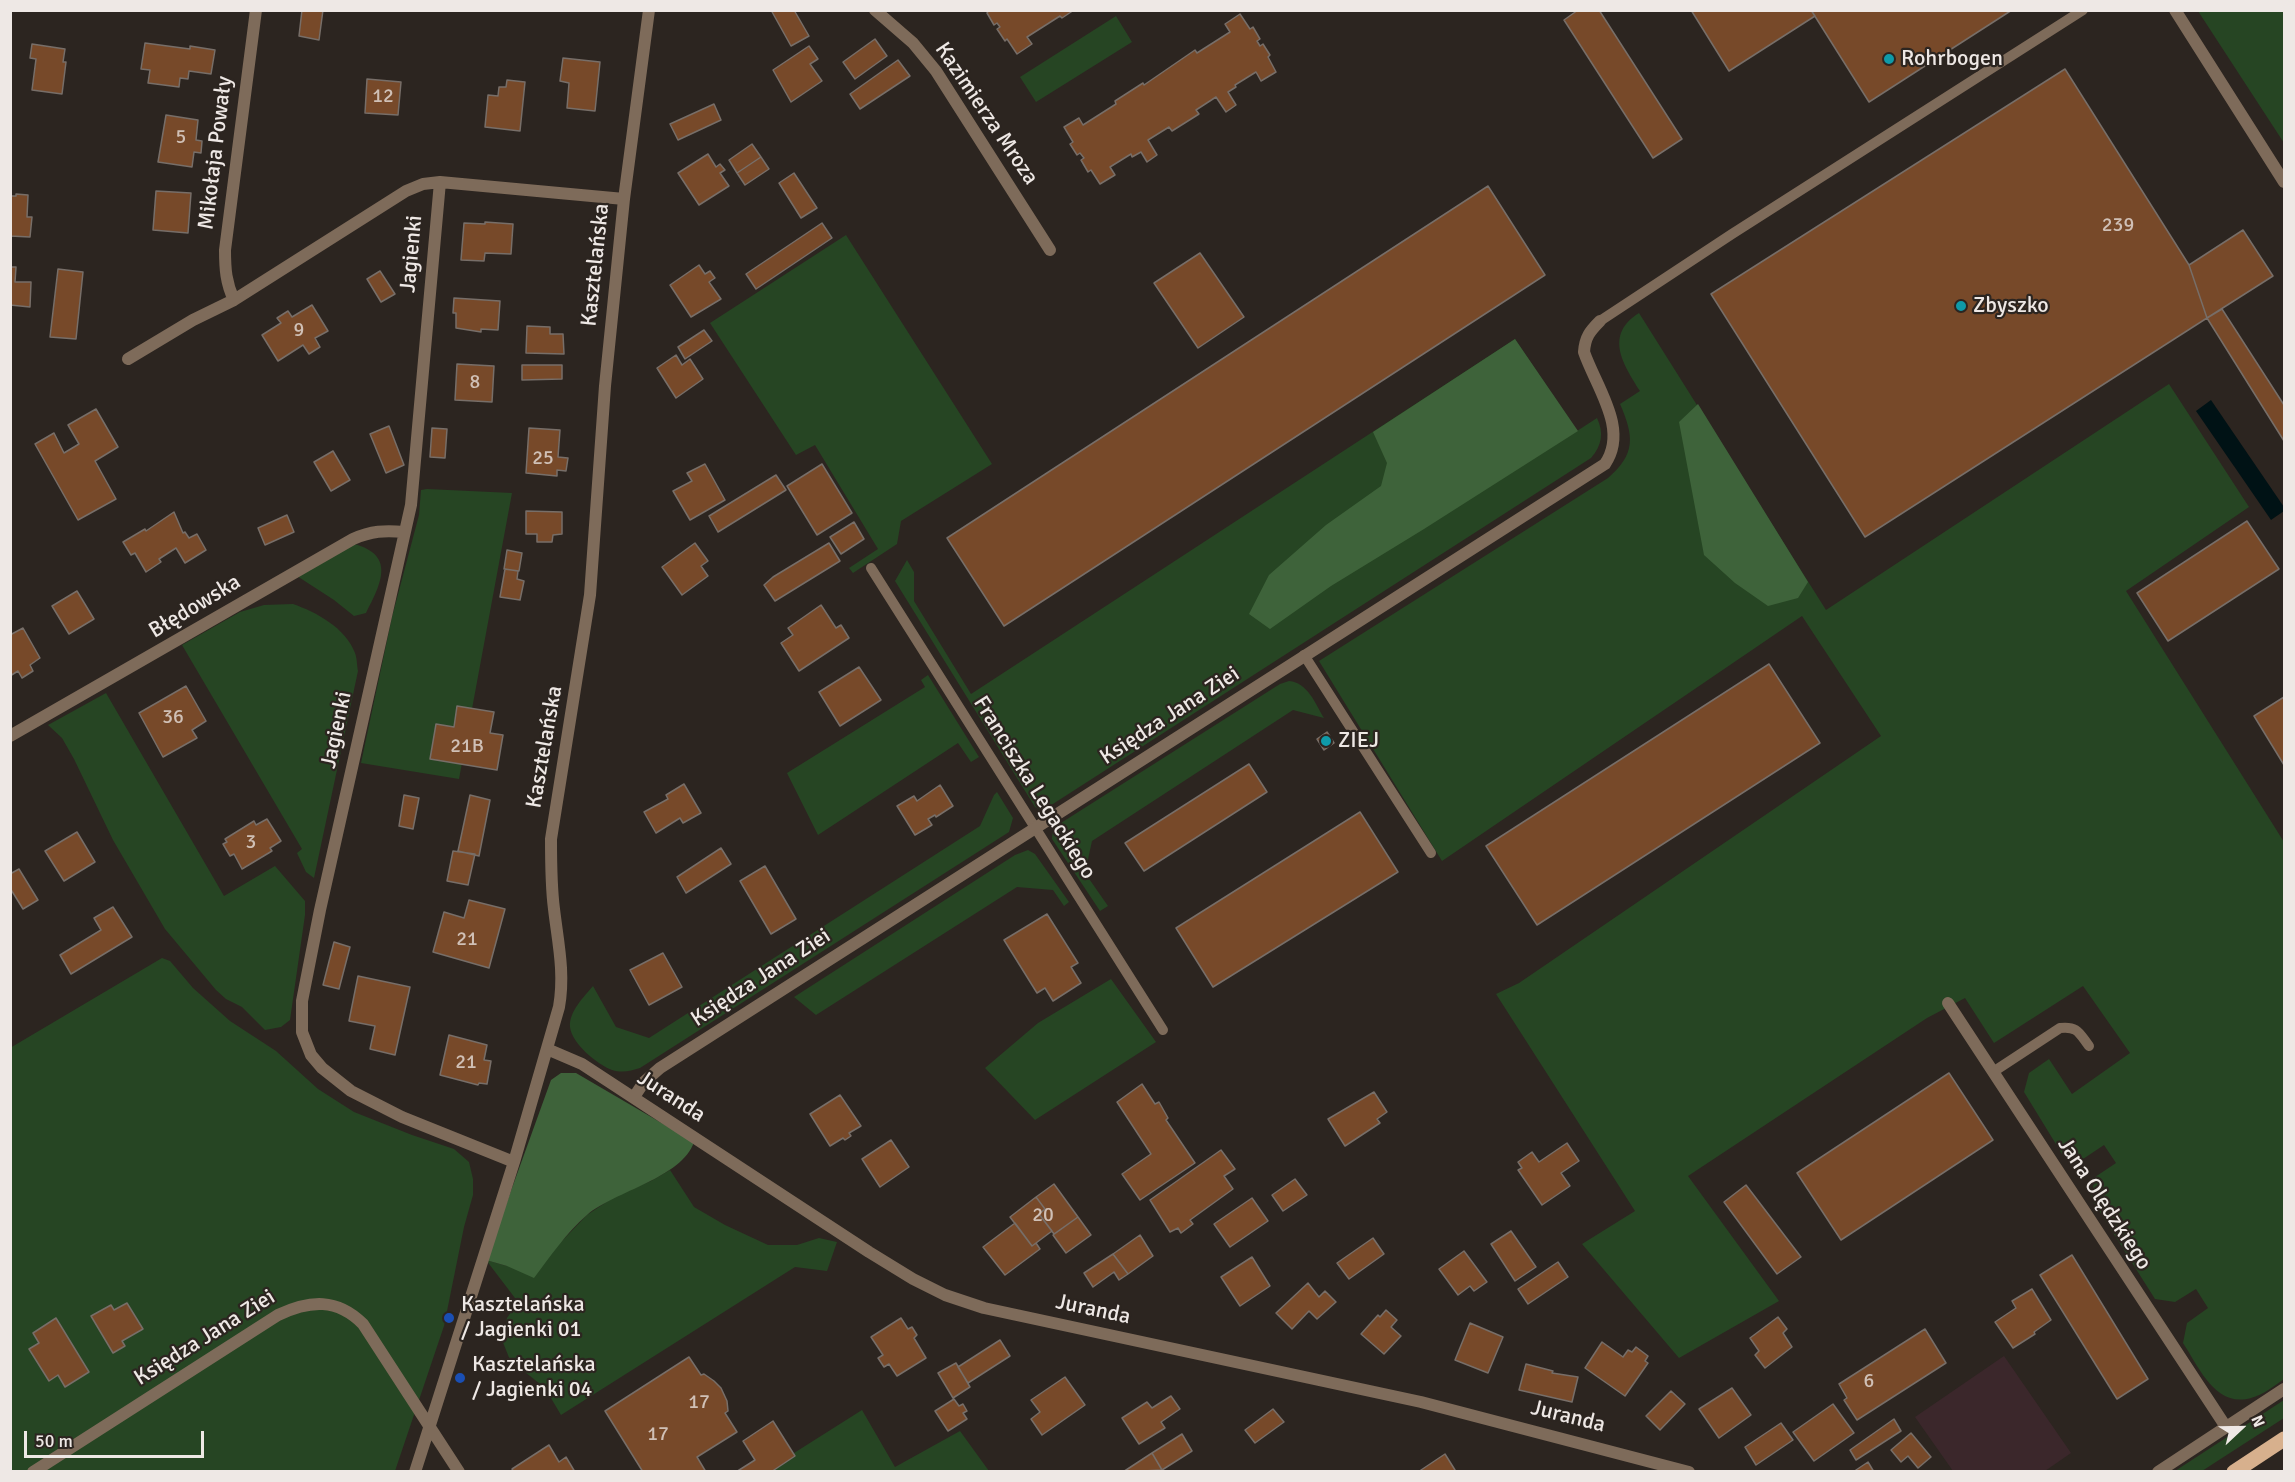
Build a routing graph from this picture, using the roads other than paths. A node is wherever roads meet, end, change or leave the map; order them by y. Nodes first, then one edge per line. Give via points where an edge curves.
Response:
1 (256, 10) edge
2 (649, 10) edge
3 (875, 10) edge
4 (2083, 10) edge
5 (2175, 10) edge
6 (440, 182) junction
7 (2284, 182) edge
8 (624, 199) junction
9 (1050, 250) dead end
10 (234, 300) junction
11 (1600, 321) joint
12 (128, 359) dead end
13 (404, 532) junction
14 (871, 568) dead end
15 (1304, 655) junction
16 (10, 736) edge
17 (1035, 827) junction
18 (1431, 853) dead end
19 (1948, 1003) dead end
20 (1163, 1030) dead end
21 (2089, 1046) dead end
22 (547, 1049) junction
23 (1993, 1071) junction
24 (634, 1097) junction
25 (514, 1162) junction
26 (2284, 1389) edge
27 (429, 1425) junction
28 (2226, 1427) junction
29 (2284, 1439) edge
30 (1666, 1468) edge
31 (33, 1472) edge
32 (415, 1472) edge
33 (459, 1472) edge
34 (1689, 1472) edge
35 (2158, 1472) edge
36 (2234, 1472) edge

1 - 10 street, Mikołaja Powały via 225,250 225,272
2 - 8 street, Kasztelańska
3 - 9 street, Kazimierza Mroza via 913,42 936,71
4 - 11 lane
5 - 7 street
6 - 8 street
6 - 10 street via 423,184 398,196
6 - 13 street, Jagienki via 415,479
8 - 22 street, Kasztelańska via 590,595 551,839 562,976 559,1007
10 - 12 street
11 - 15 street, Księdza Jana Ziei via 1584,341 1584,352 1613,426 1615,441 1605,464
13 - 16 street, Błędowska via 370,531 353,539
13 - 25 street, Jagienki via 320,910 302,1001 302,1032 311,1055 351,1091 384,1109
14 - 17 lane, Franciszka Legackiego
15 - 17 street, Księdza Jana Ziei
15 - 18 lane
17 - 20 lane, Franciszka Legackiego
17 - 24 street, Księdza Jana Ziei via 660,1068
19 - 23 street, Jana Olędzkiego
21 - 23 lane via 2077,1030 2060,1029
22 - 24 street, Juranda via 582,1064
22 - 25 street, Kasztelańska
23 - 28 street, Jana Olędzkiego
24 - 30 street, Juranda via 869,1252 945,1295 984,1308 1421,1402
25 - 27 street, Kasztelańska
26 - 28 street
27 - 31 street, Księdza Jana Ziei via 363,1324 343,1309 313,1303 278,1315
27 - 32 street, Kasztelańska
27 - 33 street, Księdza Jana Ziei
28 - 35 street
29 - 36 main road
30 - 34 street, Juranda

